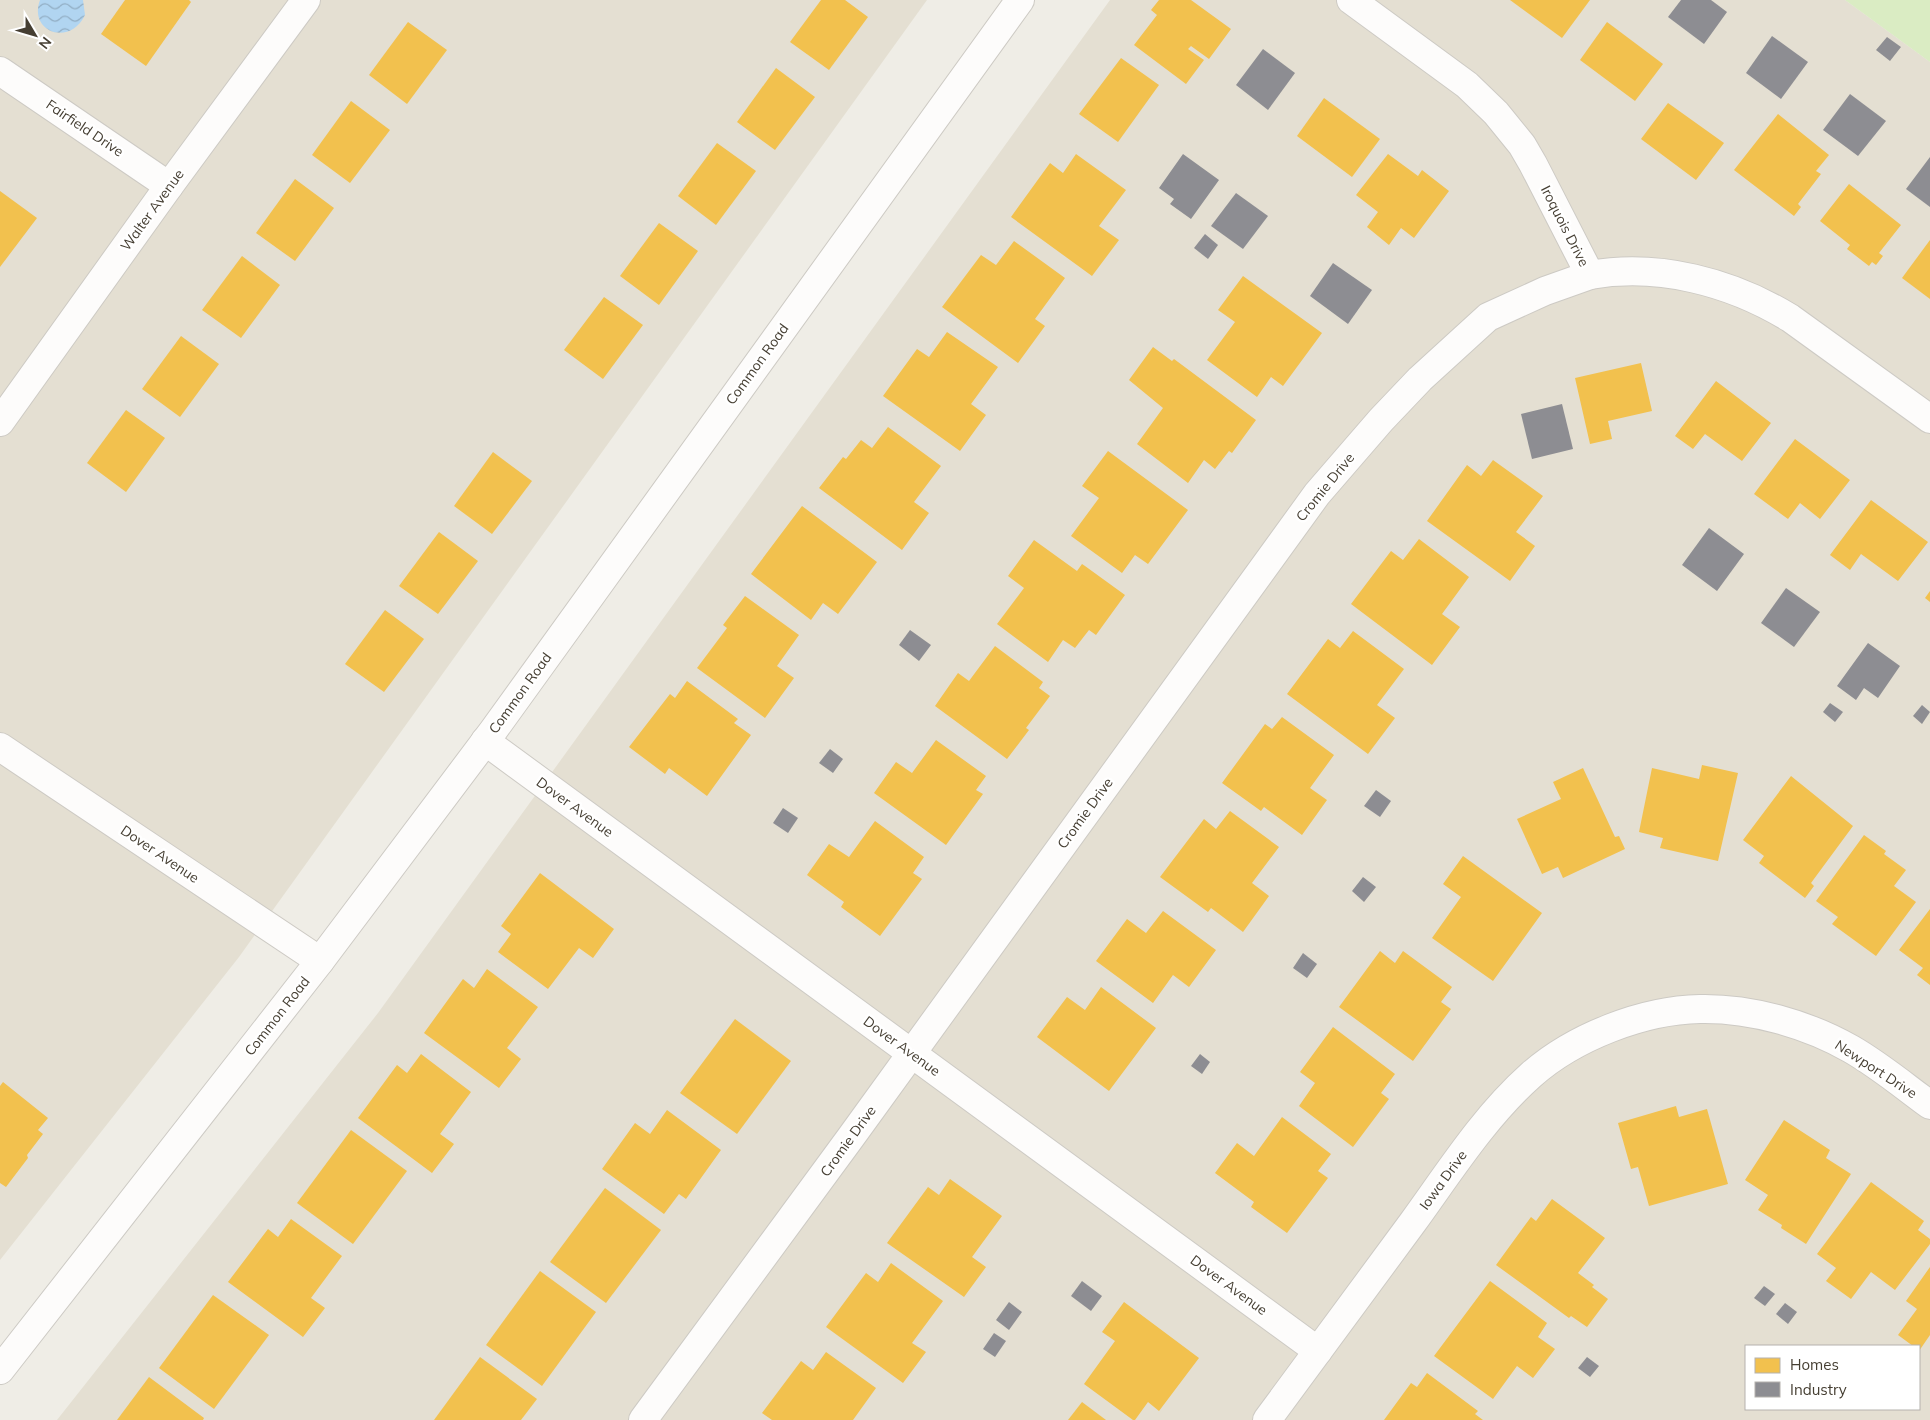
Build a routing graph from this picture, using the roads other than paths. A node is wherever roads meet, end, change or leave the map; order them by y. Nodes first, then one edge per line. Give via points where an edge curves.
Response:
1 (306, 0) edge
2 (1020, 0) edge
3 (1351, 0) edge
4 (0, 71) edge
5 (170, 186) junction
6 (1590, 275) junction
7 (1930, 419) edge
8 (0, 422) edge
9 (485, 741) junction
10 (0, 747) edge
11 (320, 961) junction
12 (1674, 1011) joint
13 (911, 1053) junction
14 (1930, 1105) edge
15 (1318, 1351) junction
16 (0, 1370) edge
17 (643, 1420) edge
18 (1268, 1420) edge

1 - 5 street, Walter Avenue
2 - 9 street, Common Road
3 - 6 street, Iroquois Drive via 1467,85 1496,113 1522,145
4 - 5 street, Fairfield Drive
5 - 8 street, Walter Avenue
6 - 7 street, Iroquois Drive via 1640,270 1680,276 1732,290 1790,318
6 - 13 street, Cromie Drive via 1488,316 1420,379 1368,435 1311,501
9 - 11 street, Common Road
9 - 13 street, Dover Avenue
10 - 11 street, Dover Avenue
11 - 16 street, Common Road
12 - 14 street, Newport Drive via 1701,1009 1784,1020 1851,1049
12 - 15 street, Iowa Drive via 1593,1036 1558,1054 1531,1075 1480,1130
13 - 15 street, Dover Avenue
13 - 17 street, Cromie Drive
15 - 18 street, Iowa Drive

